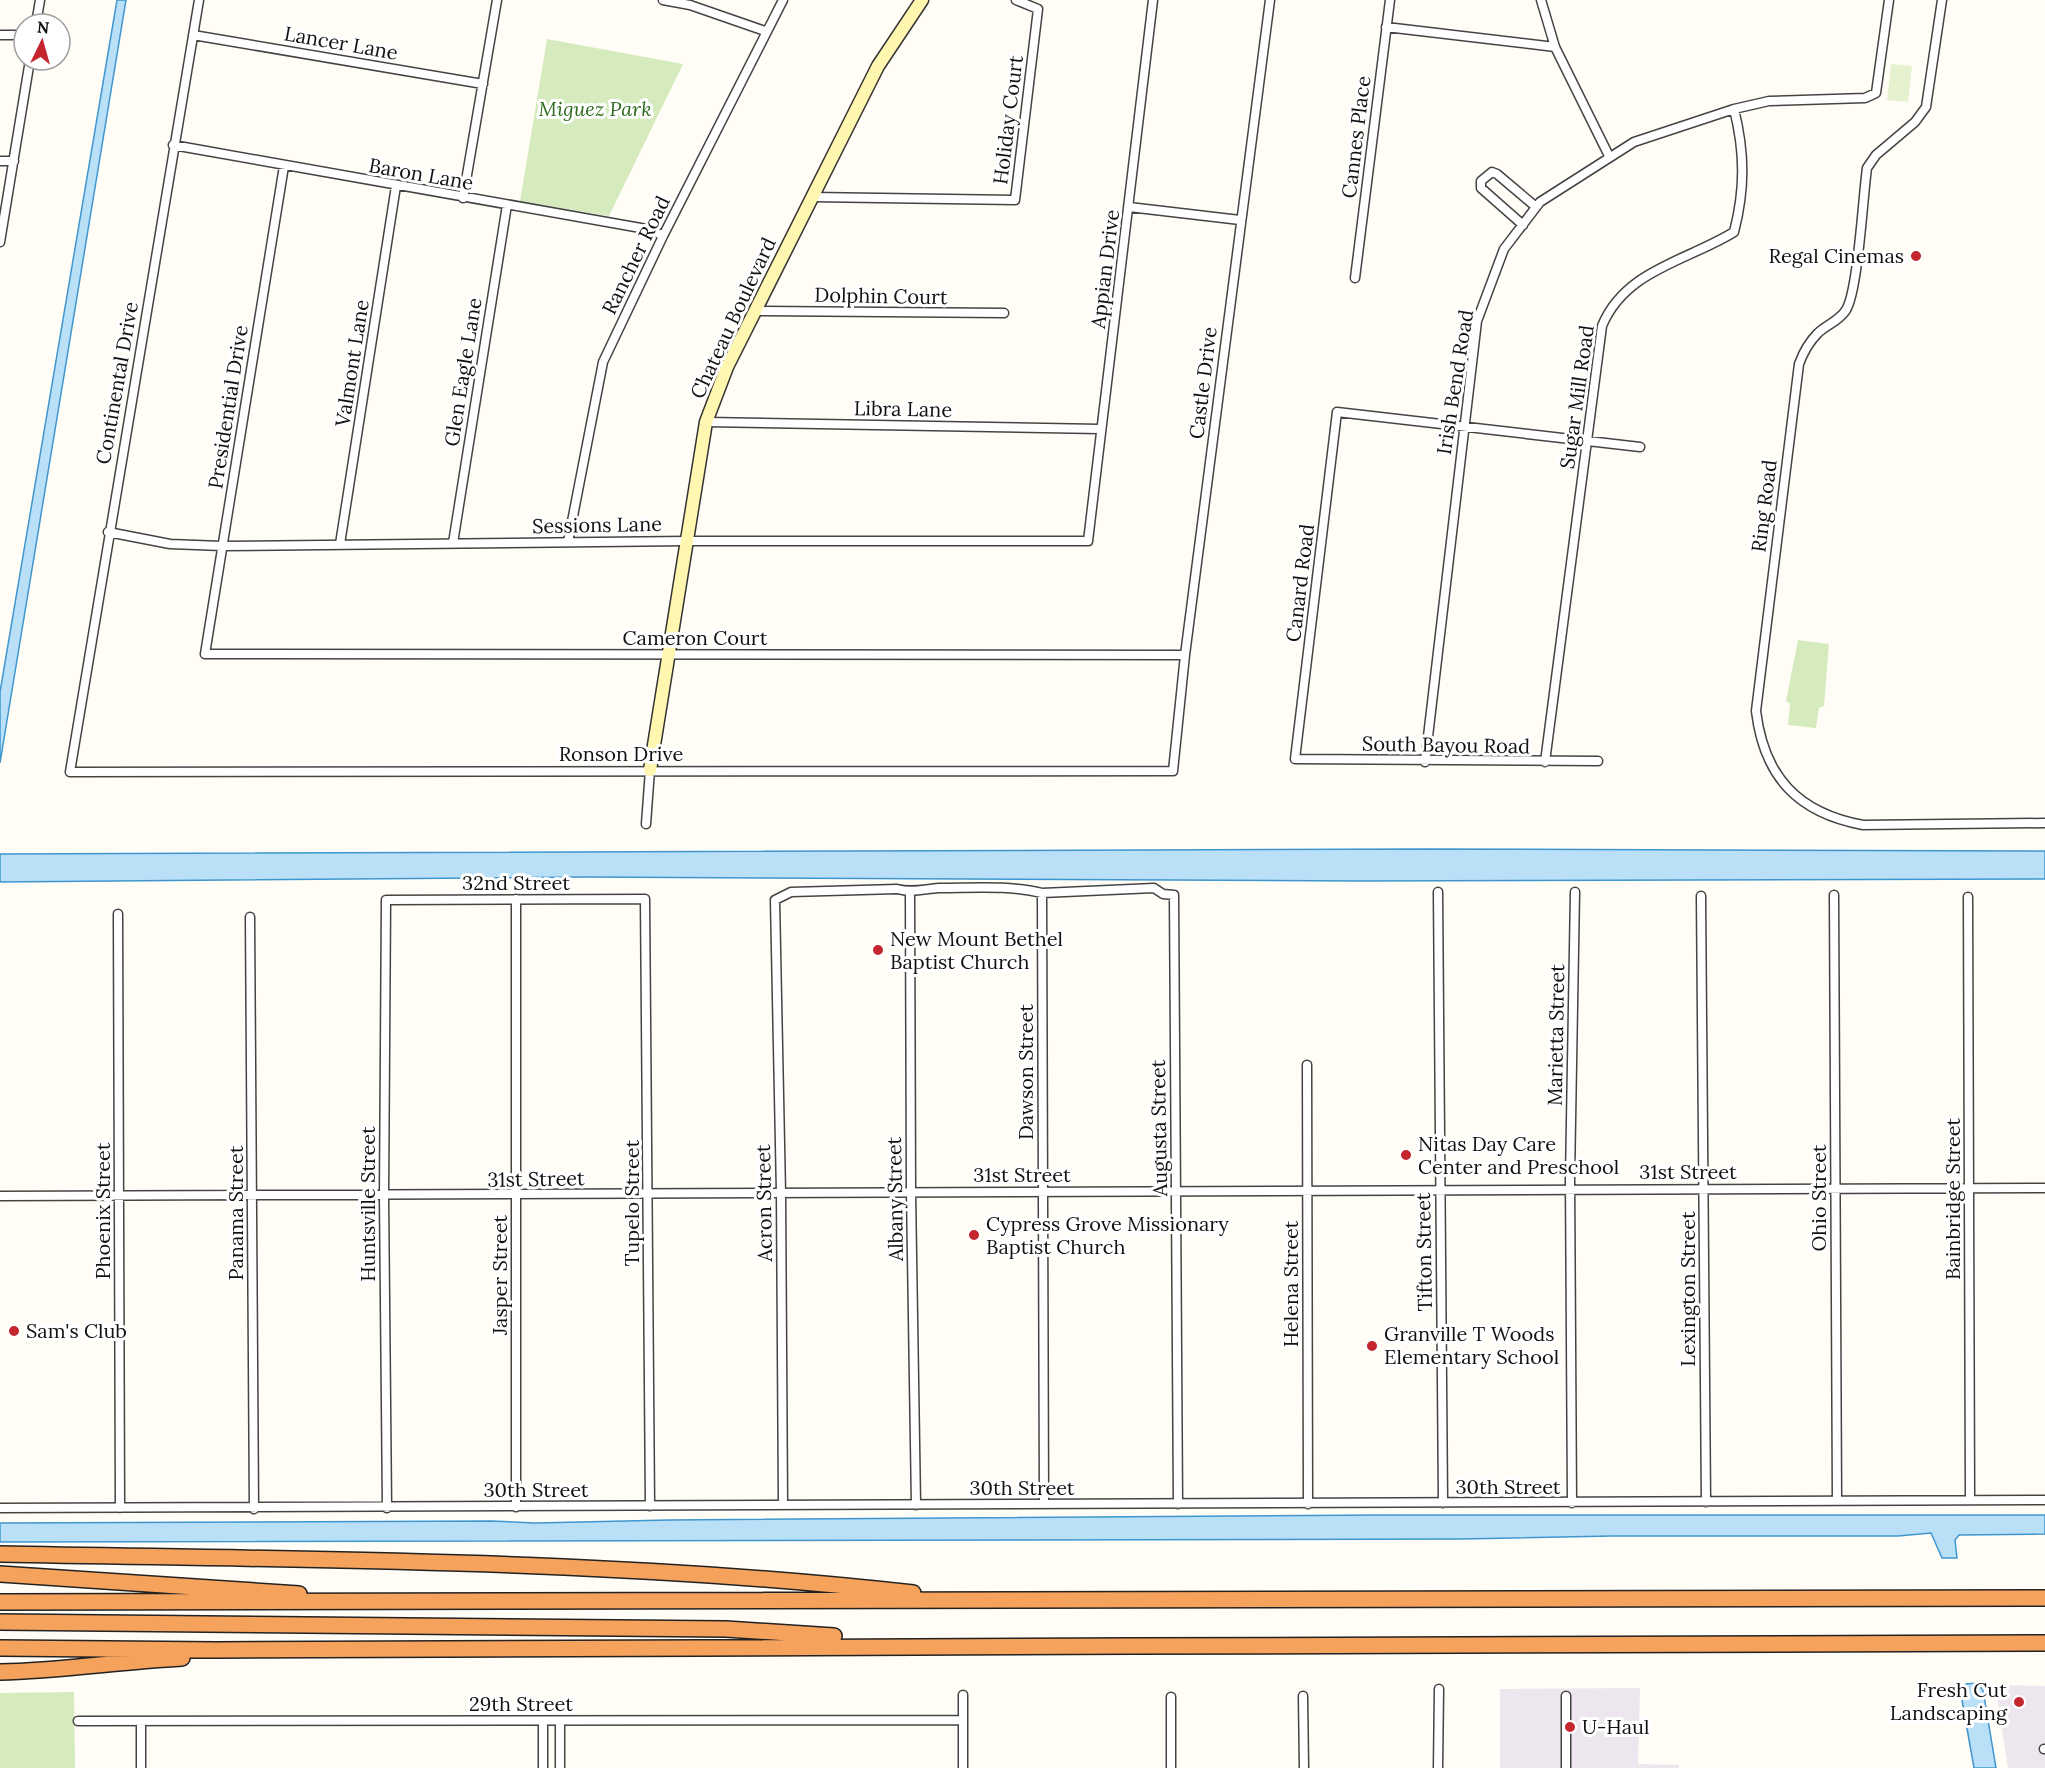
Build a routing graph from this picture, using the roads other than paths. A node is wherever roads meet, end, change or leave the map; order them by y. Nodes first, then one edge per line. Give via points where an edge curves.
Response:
1 (199, 0) edge
2 (497, 0) edge
3 (663, 0) edge
4 (783, 0) edge
5 (922, 0) edge
6 (1016, 0) edge
7 (1153, 0) edge
8 (1270, 0) edge
9 (1390, 0) edge
10 (1541, 0) edge
11 (1889, 0) edge
12 (1942, 0) edge
13 (1386, 27) junction
14 (765, 31) junction
15 (193, 35) junction
16 (1555, 47) junction
17 (28, 72) edge
18 (483, 84) junction
19 (1734, 109) junction
20 (173, 145) junction
21 (1609, 156) junction
22 (0, 161) edge
23 (14, 161) junction
24 (284, 165) junction
25 (396, 186) junction
26 (812, 197) junction
27 (463, 198) junction
28 (507, 205) junction
29 (1129, 207) junction
30 (1536, 207) junction
31 (1240, 220) junction
32 (1523, 225) junction
33 (663, 236) junction
34 (0, 242) edge
35 (1354, 278) dead end
36 (758, 311) junction
37 (1004, 314) dead end
38 (706, 422) junction
39 (1463, 426) junction
40 (1100, 429) junction
41 (1587, 440) junction
42 (1640, 447) dead end
43 (108, 532) junction
44 (687, 541) junction
45 (1088, 541) joint
46 (568, 542) junction
47 (453, 543) junction
48 (340, 544) junction
49 (222, 546) junction
50 (205, 654) joint
51 (668, 654) junction
52 (1185, 655) junction
53 (1295, 759) joint
54 (1425, 762) junction
55 (1545, 762) junction
56 (1598, 762) dead end
57 (650, 770) junction
58 (1173, 771) joint
59 (70, 772) joint
60 (2045, 823) edge
61 (646, 824) dead end
62 (910, 892) junction
63 (1438, 892) dead end
64 (1575, 892) dead end
65 (1042, 893) junction
66 (1834, 895) dead end
67 (1701, 896) dead end
68 (1968, 897) dead end
69 (516, 899) junction
70 (645, 899) joint
71 (386, 900) joint
72 (118, 914) dead end
73 (250, 916) dead end
74 (1307, 1065) dead end
75 (1703, 1188) junction
76 (1836, 1188) junction
77 (1969, 1188) junction
78 (2045, 1188) edge
79 (1439, 1189) junction
80 (1570, 1189) junction
81 (1308, 1190) junction
82 (1176, 1191) junction
83 (911, 1192) junction
84 (1043, 1192) junction
85 (781, 1193) junction
86 (649, 1194) junction
87 (0, 1196) edge
88 (253, 1196) junction
89 (384, 1196) junction
90 (516, 1196) junction
91 (120, 1197) junction
92 (1970, 1500) junction
93 (2045, 1500) edge
94 (1837, 1501) junction
95 (1706, 1502) junction
96 (1443, 1503) junction
97 (1572, 1503) junction
98 (1044, 1504) junction
99 (1178, 1504) junction
100 (1308, 1504) junction
101 (783, 1505) junction
102 (916, 1505) junction
103 (650, 1506) junction
104 (516, 1507) junction
105 (0, 1508) edge
106 (120, 1508) junction
107 (387, 1508) junction
108 (254, 1509) junction
109 (0, 1554) edge
110 (0, 1574) edge
111 (2045, 1598) edge
112 (349, 1601) junction
113 (0, 1602) edge
114 (988, 1602) junction
115 (0, 1622) edge
116 (2045, 1643) edge
117 (962, 1645) junction
118 (0, 1648) edge
119 (210, 1650) junction
120 (0, 1672) edge
121 (1439, 1689) dead end
122 (963, 1695) dead end
123 (1303, 1696) dead end
124 (1566, 1696) dead end
125 (1171, 1697) dead end
126 (963, 1720) junction
127 (78, 1721) dead end
128 (141, 1721) junction
129 (543, 1721) junction
130 (560, 1721) junction
131 (141, 1768) edge
132 (543, 1768) edge
133 (560, 1768) edge
134 (963, 1768) edge
135 (1172, 1768) edge
136 (1304, 1768) edge
137 (1438, 1768) edge
138 (1566, 1768) edge

1 - 15 street, Continental Drive
2 - 18 street
3 - 14 street via 690,4
4 - 14 street, Rancher Road
5 - 26 street, Chateau Boulevard via 878,66
6 - 26 street, Holiday Court via 1038,9 1015,200
7 - 29 street, Appian Drive
8 - 31 street, Castle Drive
9 - 13 street, Cannes Place
10 - 16 street
11 - 19 street, Irish Bend Road via 1876,93 1865,98 1769,101
12 - 60 street, Ring Road via 1926,107 1915,122 1876,155 1868,168 1847,309 1836,322 1819,332 1799,364 1757,719 1761,742 1781,781 1793,795 1841,820 1863,825
13 - 16 street
13 - 35 street, Cannes Place
14 - 33 street, Rancher Road
15 - 18 street, Lancer Lane
15 - 20 street, Continental Drive
16 - 21 street
17 - 23 street
18 - 27 street
19 - 21 street, Irish Bend Road via 1634,142
19 - 41 street, Sugar Mill Road via 1742,140 1744,180 1734,232 1652,271 1609,309 1602,326
20 - 24 street, Baron Lane
20 - 43 street, Continental Drive
21 - 30 street, Irish Bend Road
22 - 23 street
23 - 34 street
24 - 25 street, Baron Lane
24 - 49 street, Presidential Drive
25 - 27 street, Baron Lane
25 - 48 street, Valmont Lane
26 - 36 street, Chateau Boulevard
27 - 28 street, Baron Lane
28 - 33 street, Baron Lane
28 - 47 street, Glen Eagle Lane
29 - 31 street
29 - 40 street, Appian Drive
30 - 32 street, Irish Bend Road
30 - 32 street via 1497,174 1492,172 1481,180 1481,188
31 - 52 street, Castle Drive
32 - 39 street, Irish Bend Road via 1504,249 1477,321
33 - 46 street, Rancher Road via 603,362
36 - 37 street, Dolphin Court
36 - 38 street, Chateau Boulevard via 727,367
38 - 40 street, Libra Lane
38 - 44 street, Chateau Boulevard
39 - 41 street
39 - 53 street, Canard Road via 1337,412
39 - 54 street, Irish Bend Road
40 - 45 street, Appian Drive
41 - 42 street
41 - 55 street, Sugar Mill Road
43 - 49 street, Sessions Lane via 170,544
43 - 59 street, Continental Drive
44 - 45 street, Sessions Lane
44 - 46 street, Sessions Lane
44 - 51 street, Chateau Boulevard
46 - 47 street, Sessions Lane
47 - 48 street, Sessions Lane
48 - 49 street, Sessions Lane
49 - 50 street, Presidential Drive
50 - 51 street, Cameron Court
51 - 52 street, Cameron Court
51 - 57 street, Chateau Boulevard
52 - 58 street, Castle Drive
53 - 54 street, South Bayou Road
54 - 55 street, South Bayou Road
55 - 56 street, South Bayou Road
57 - 58 street, Ronson Drive
57 - 59 street, Ronson Drive
57 - 61 street, Chateau Boulevard
62 - 65 street via 936,888 1027,889
62 - 83 street, Albany Street
62 - 85 street, Acron Street via 791,892 775,900
63 - 79 street, Tifton Street
64 - 80 street, Marietta Street
65 - 82 street, Augusta Street via 1154,888 1174,895
65 - 84 street, Dawson Street
66 - 76 street, Ohio Street
67 - 75 street, Lexington Street
68 - 77 street, Bainbridge Street
69 - 70 street, 32nd Street
69 - 71 street, 32nd Street
69 - 90 street, Jasper Street
70 - 86 street, Tupelo Street
71 - 89 street, Huntsville Street
72 - 91 street, Phoenix Street
73 - 88 street, Panama Street
74 - 81 street, Helena Street
75 - 76 street, 31st Street
75 - 80 street, 31st Street
75 - 95 street, Lexington Street
76 - 77 street, 31st Street
76 - 94 street, Ohio Street
77 - 78 street, 31st Street
77 - 92 street, Bainbridge Street
79 - 80 street, 31st Street
79 - 81 street, 31st Street
79 - 96 street, Tifton Street
80 - 97 street, Marietta Street
81 - 82 street, 31st Street
81 - 100 street, Helena Street
82 - 84 street, 31st Street
82 - 99 street, Augusta Street
83 - 84 street, 31st Street
83 - 85 street, 31st Street
83 - 102 street, Albany Street
84 - 98 street, Dawson Street
85 - 86 street, 31st Street
85 - 101 street, Acron Street
86 - 90 street, 31st Street
86 - 103 street, Tupelo Street
87 - 91 street, 31st Street
88 - 89 street, 31st Street
88 - 91 street, 31st Street
88 - 108 street, Panama Street
89 - 90 street, 31st Street
89 - 107 street, Huntsville Street
90 - 104 street, Jasper Street
91 - 106 street, Phoenix Street
92 - 93 street, 30th Street
92 - 94 street, 30th Street
94 - 95 street, 30th Street
95 - 97 street, 30th Street
96 - 97 street, 30th Street
96 - 100 street, 30th Street
98 - 99 street, 30th Street
98 - 102 street, 30th Street
99 - 100 street, 30th Street
101 - 102 street, 30th Street
101 - 103 street, 30th Street
103 - 104 street, 30th Street
104 - 107 street, 30th Street
105 - 106 street, 30th Street
106 - 108 street, 30th Street
107 - 108 street, 30th Street
109 - 114 highway via 328,1561 754,1577
110 - 112 highway via 270,1590
111 - 114 highway
112 - 113 highway
112 - 114 highway
115 - 117 highway via 726,1629
116 - 117 highway
117 - 119 highway
118 - 119 highway
119 - 120 highway via 191,1658 58,1671
121 - 137 street
122 - 126 street
123 - 136 street
124 - 138 street
125 - 135 street
126 - 130 street, 29th Street
126 - 134 street
127 - 128 street, 29th Street
128 - 129 street, 29th Street
128 - 131 street
129 - 130 street, 29th Street
129 - 132 street
130 - 133 street

